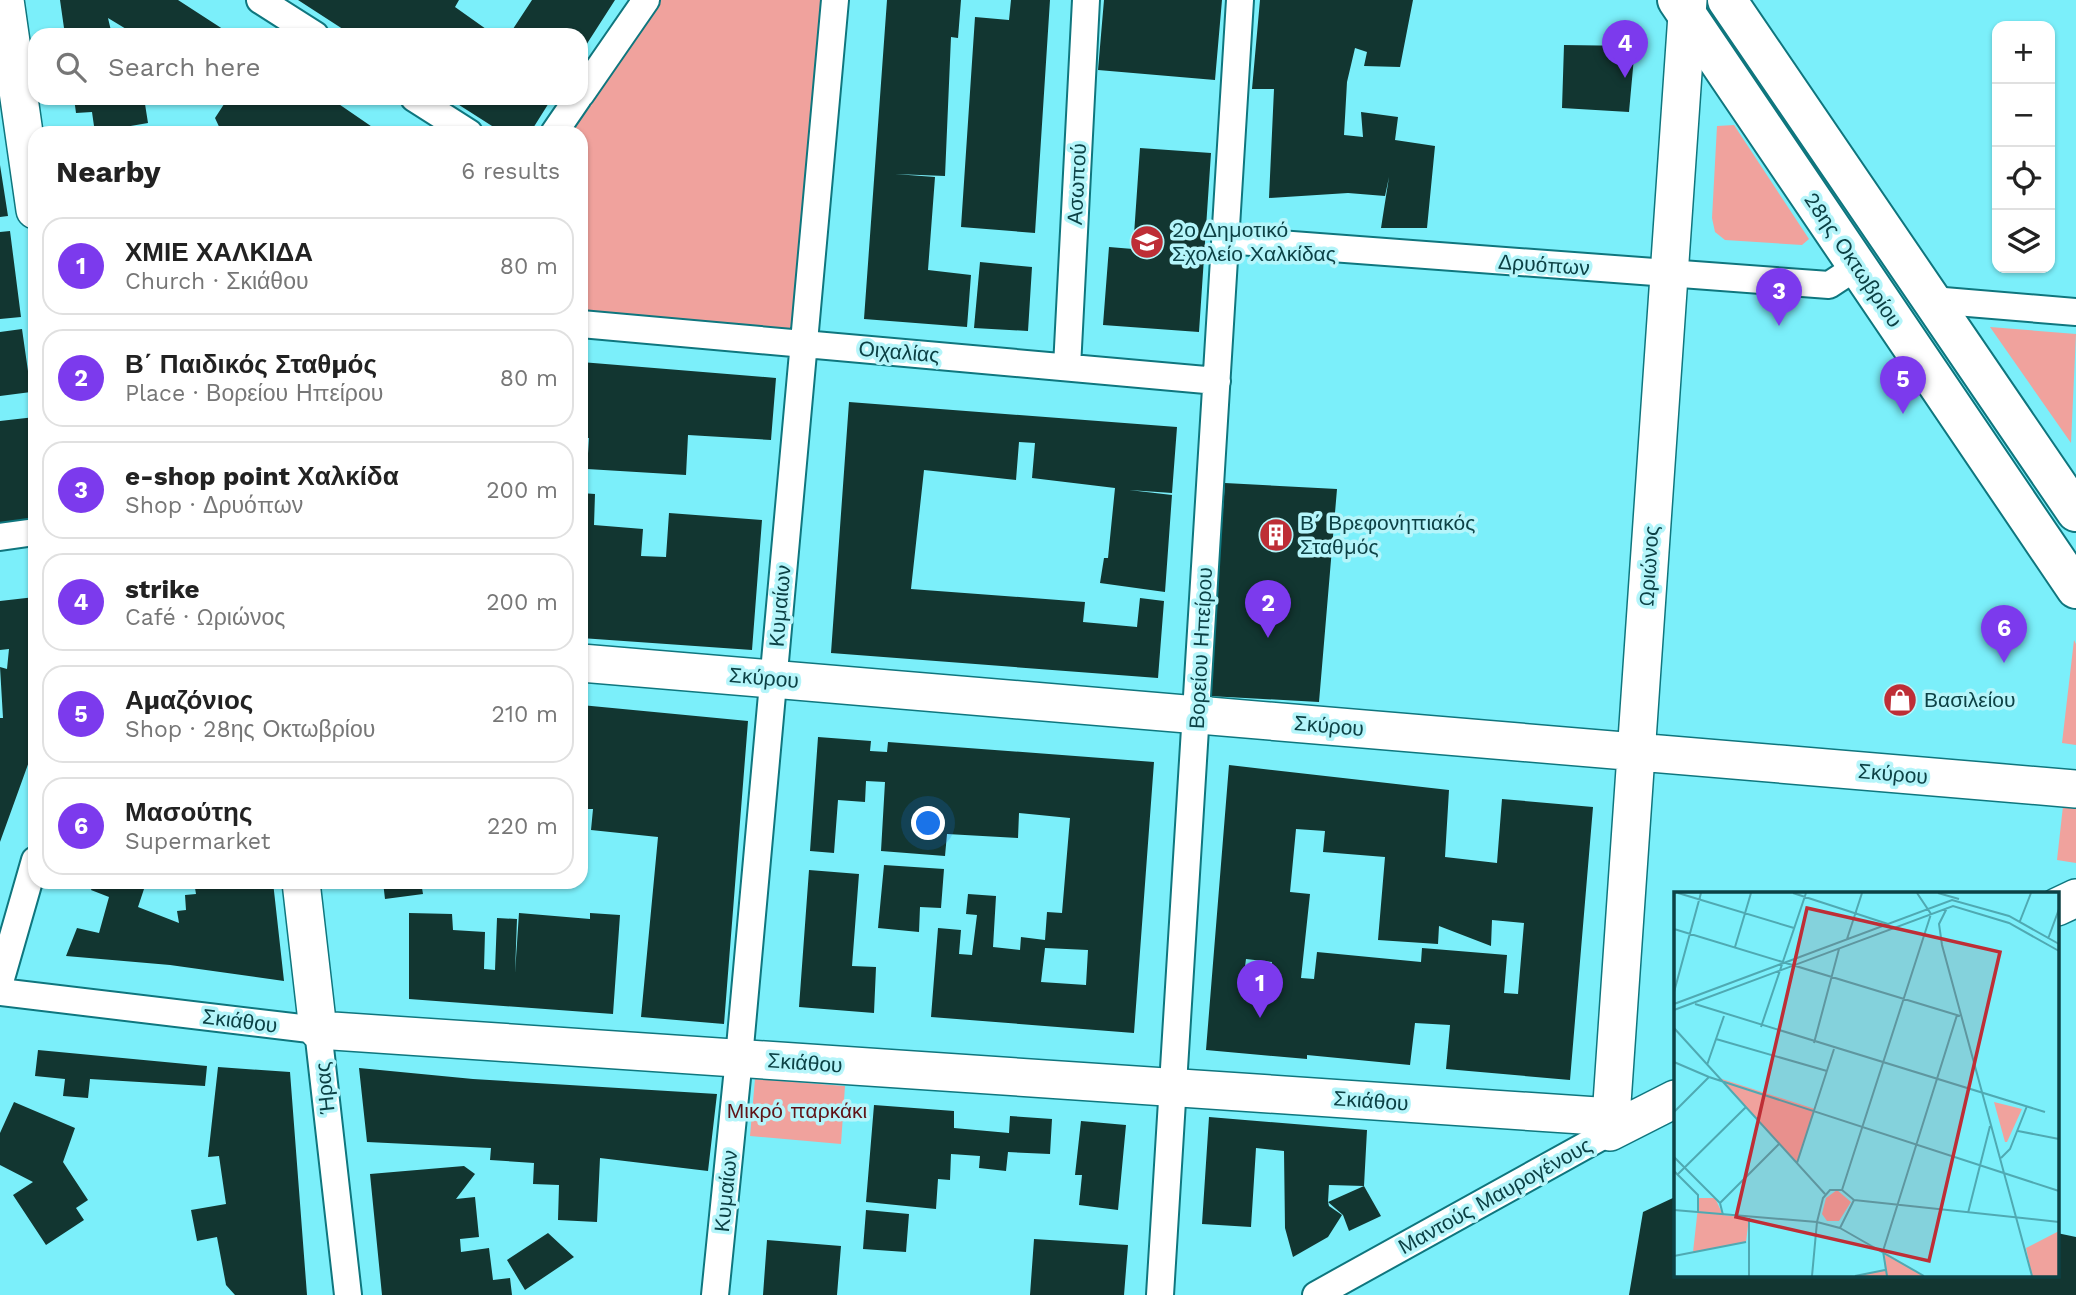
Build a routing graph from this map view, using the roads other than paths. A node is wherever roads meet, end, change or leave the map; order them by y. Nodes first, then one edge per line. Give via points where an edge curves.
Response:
1 (5, 0) edge
2 (260, 0) edge
3 (646, 0) edge
4 (835, 0) edge
5 (1086, 0) edge
6 (1240, 0) edge
7 (1727, 0) edge
8 (1684, 5) edge
9 (304, 28) edge
10 (588, 84) edge
11 (8, 87) edge
12 (425, 105) edge
13 (574, 105) edge
14 (459, 126) edge
15 (559, 126) edge
16 (28, 178) edge
17 (1226, 240) junction
18 (1858, 266) junction
19 (1669, 275) junction
20 (1932, 300) junction
21 (2076, 312) edge
22 (588, 325) edge
23 (803, 344) junction
24 (1067, 367) junction
25 (1217, 381) junction
26 (2076, 512) edge
27 (28, 533) edge
28 (0, 537) edge
29 (2076, 589) edge
30 (588, 664) edge
31 (774, 679) junction
32 (1197, 715) junction
33 (1636, 752) junction
34 (2076, 789) edge
35 (28, 884) edge
36 (302, 889) edge
37 (2076, 898) edge
38 (2058, 907) edge
39 (0, 982) edge
40 (0, 992) edge
41 (318, 1030) junction
42 (739, 1058) junction
43 (1173, 1088) junction
44 (1674, 1099) edge
45 (1611, 1124) junction
46 (348, 1295) edge
47 (715, 1295) edge
48 (1160, 1295) edge
49 (1316, 1295) edge

1 - 11 street
2 - 9 street
3 - 10 street
4 - 23 street, Κυμαίων
5 - 24 street, Ασωπού
6 - 17 street, Βορείου Ηπείρου
7 - 20 main road, 28ης Οκτωβρίου
8 - 18 main road, 28ης Οκτωβρίου
8 - 19 street, Ωριώνος
11 - 16 street
12 - 14 street
13 - 15 street
17 - 19 street, Δρυόπων
17 - 25 street, Βορείου Ηπείρου
18 - 19 street, Δρυόπων via 1829,285
18 - 29 main road, 28ης Οκτωβρίου
19 - 33 street, Ωριώνος
20 - 21 street
20 - 26 main road, 28ης Οκτωβρίου
22 - 23 street, Οιχαλίας
23 - 24 street, Οιχαλίας
23 - 31 street, Κυμαίων
24 - 25 street, Οιχαλίας
25 - 32 street, Βορείου Ηπείρου
27 - 28 street
30 - 31 street, Σκύρου
31 - 32 street, Σκύρου
31 - 42 street, Κυμαίων
32 - 33 street, Σκύρου
32 - 43 street, Βορείου Ηπείρου
33 - 34 street, Σκύρου
33 - 45 street, Ωριώνος
35 - 39 street
36 - 41 street, Ήρας
37 - 38 street
40 - 41 street, Σκιάθου
41 - 42 street, Σκιάθου
41 - 46 street, Ήρας
42 - 43 street, Σκιάθου
42 - 47 street, Κυμαίων
43 - 45 street, Σκιάθου
43 - 48 street, Βορείου Ηπείρου
44 - 45 street, Μαντούς Μαυρογένους
45 - 49 street, Μαντούς Μαυρογένους

